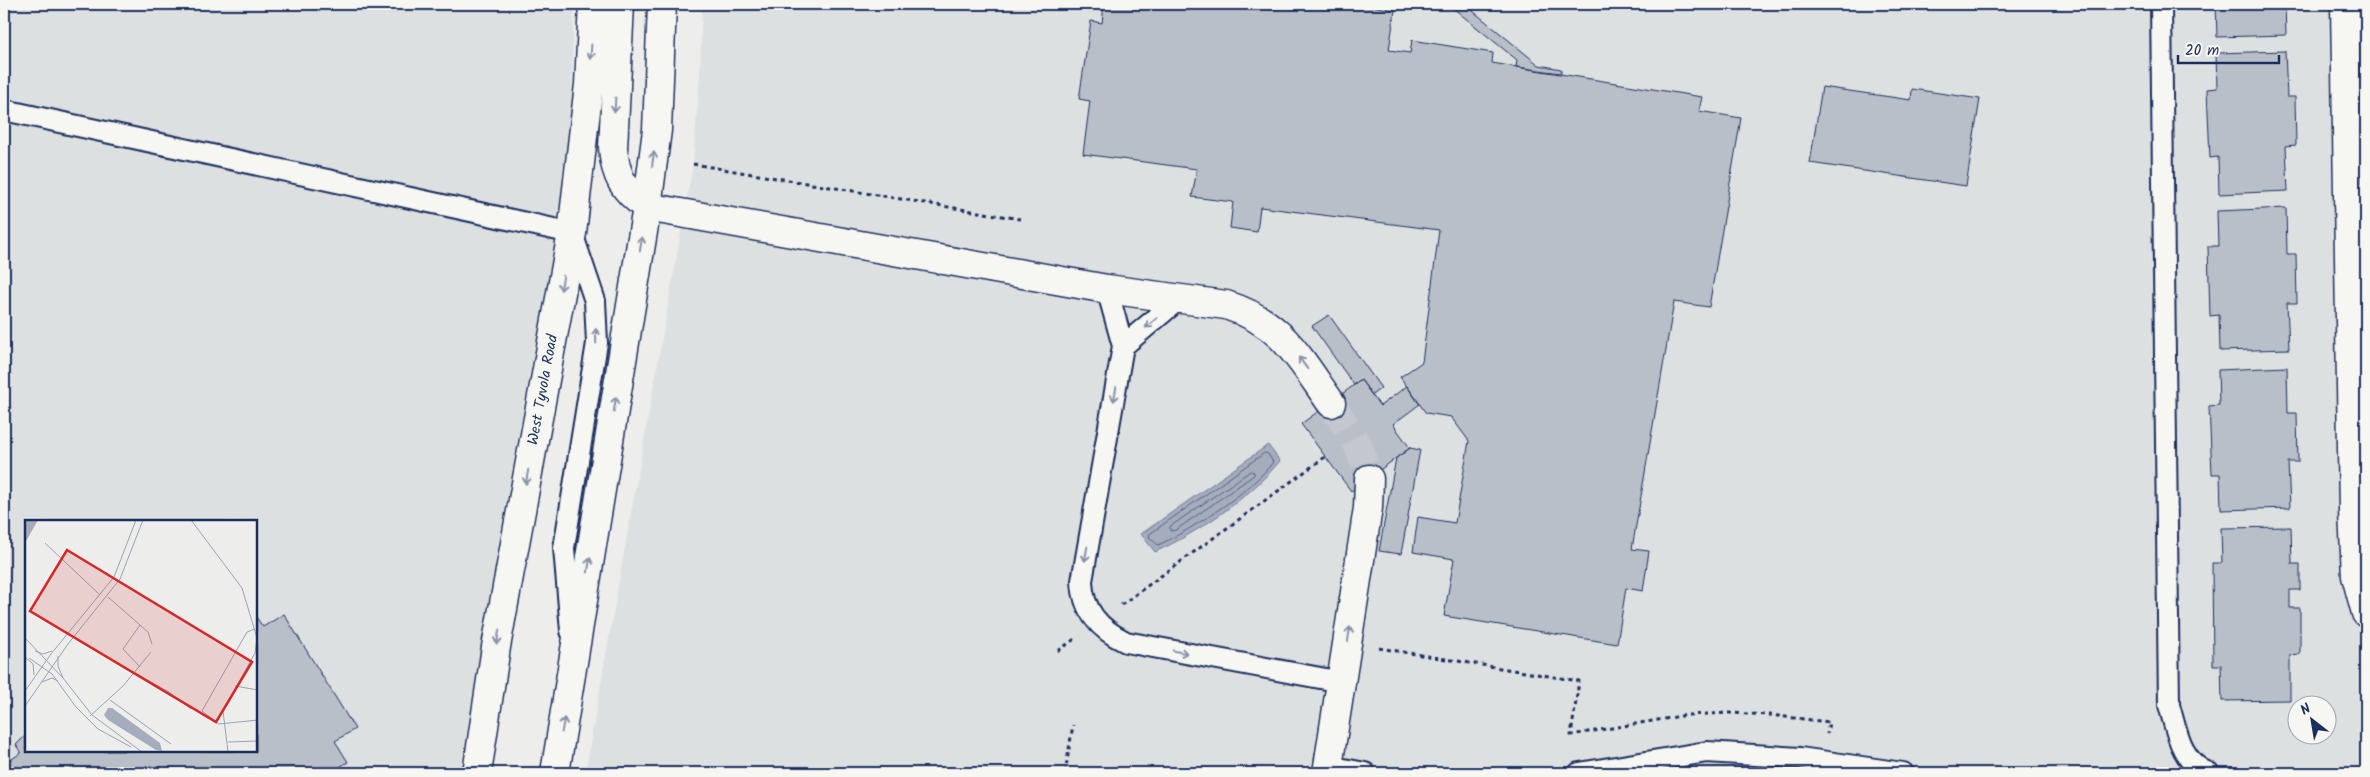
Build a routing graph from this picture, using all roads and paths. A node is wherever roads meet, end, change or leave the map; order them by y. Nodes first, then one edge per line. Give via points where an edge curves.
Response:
1 (593, 4) edge
2 (620, 4) edge
3 (662, 4) edge
4 (2161, 4) edge
5 (2345, 4) edge
6 (4, 110) edge
7 (693, 164) dead end
8 (647, 207) junction
9 (1020, 219) dead end
10 (572, 233) junction
11 (1106, 289) junction
12 (1178, 299) junction
13 (2358, 323) edge
14 (1123, 346) junction
15 (1331, 403) tunnel mouth
16 (1325, 457) dead end
17 (1369, 479) tunnel mouth
18 (2366, 614) edge
19 (1097, 623) junction
20 (1373, 647) dead end
21 (1058, 651) dead end
22 (574, 661) junction
23 (1342, 682) junction
24 (1829, 722) dead end
25 (1073, 725) dead end
26 (1328, 770) edge
27 (477, 773) edge
28 (555, 773) edge
29 (1065, 773) edge
30 (1365, 773) edge
31 (1578, 773) edge
32 (1903, 773) edge
33 (2209, 773) edge

1 -> 10 main road, West Tyvola Road via 589,84
2 -> 8 main road via 614,166 624,186
8 -> 3 main road via 657,130
4 - 33 lane via 2170,705 2181,747 2200,770
5 - 13 main road
6 - 10 lane
7 - 9 path
8 - 11 main road
22 -> 8 main road
22 -> 10 lane via 564,548 597,343 595,301
10 -> 27 main road, West Tyvola Road via 496,647
11 - 12 main road
11 - 14 lane
12 -> 14 lane
15 -> 12 main road via 1291,347 1260,318 1226,305
13 - 18 main road via 2353,511 2356,576
14 -> 19 lane via 1082,581 1082,596
16 - 19 path
23 -> 17 main road via 1368,508
19 - 21 path
19 -> 23 lane via 1126,642
20 - 24 path via 1578,682 1571,735 1687,715 1730,713
28 -> 22 main road
23 - 26 main road
25 - 29 path
26 - 30 lane
31 - 32 lane via 1707,752 1800,758

